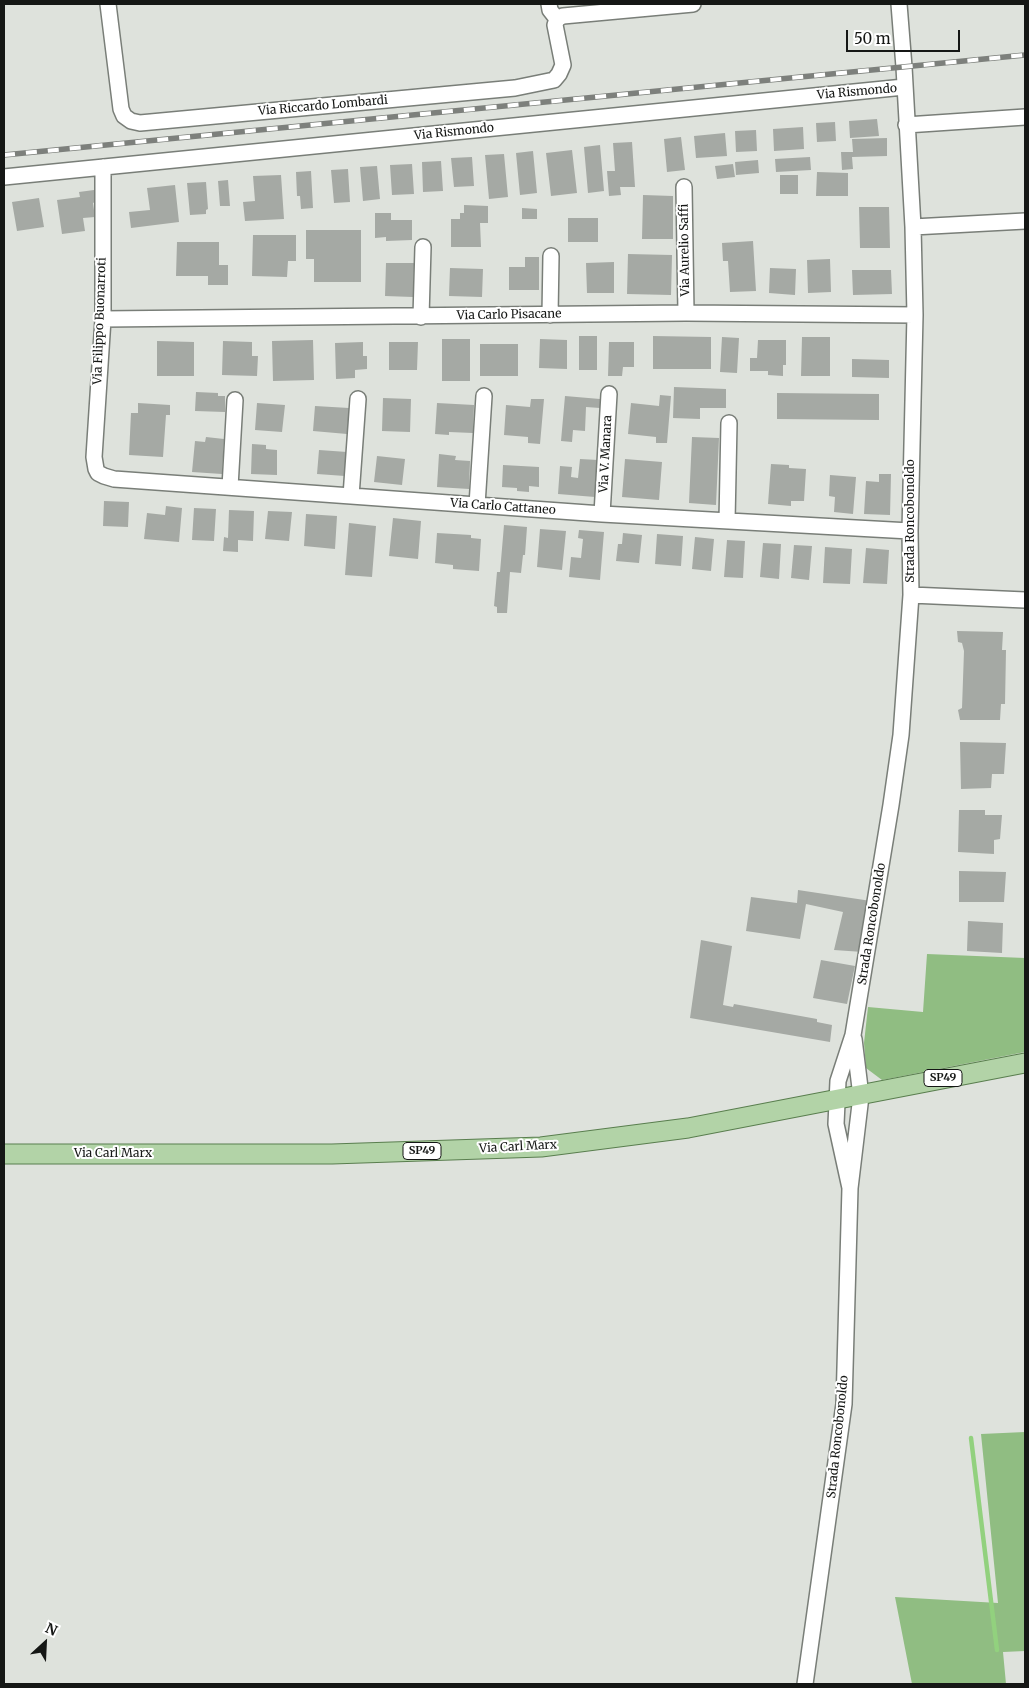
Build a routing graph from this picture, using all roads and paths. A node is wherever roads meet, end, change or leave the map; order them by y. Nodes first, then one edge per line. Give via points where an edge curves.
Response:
1 (108, 4) edge
2 (549, 4) edge
3 (693, 4) edge
4 (899, 4) edge
5 (557, 19) junction
6 (904, 87) junction
7 (1025, 117) edge
8 (906, 125) junction
9 (103, 167) junction
10 (4, 177) edge
11 (684, 187) dead end
12 (1025, 221) edge
13 (913, 227) junction
14 (423, 247) dead end
15 (551, 256) dead end
16 (686, 313) junction
17 (915, 314) junction
18 (550, 315) junction
19 (421, 317) junction
20 (103, 319) junction
21 (609, 394) dead end
22 (484, 396) dead end
23 (358, 399) dead end
24 (235, 400) dead end
25 (729, 422) dead end
26 (98, 473) joint
27 (230, 487) junction
28 (351, 496) junction
29 (477, 505) junction
30 (602, 514) junction
31 (727, 521) junction
32 (910, 531) junction
33 (911, 595) junction
34 (1025, 600) edge
35 (854, 1036) junction
36 (1025, 1063) edge
37 (861, 1096) junction
38 (837, 1100) junction
39 (4, 1154) edge
40 (850, 1188) junction
41 (805, 1684) edge

1 - 5 street, Via Riccardo Lombardi via 121,109 124,116 140,123 542,83 554,80 562,65 555,25
2 - 5 street, Via Riccardo Lombardi
3 - 5 street
4 - 6 street, Strada Roncobonoldo
6 - 8 street, Strada Roncobonoldo
6 - 9 street, Via Rismondo
7 - 8 street
8 - 13 street, Strada Roncobonoldo
9 - 10 street, Via Rismondo
9 - 20 street, Via Filippo Buonarroti
11 - 16 street, Via Aurelio Saffi
12 - 13 street
13 - 17 street, Strada Roncobonoldo
14 - 19 street
15 - 18 street
16 - 17 street, Via Carlo Pisacane
16 - 18 street, Via Carlo Pisacane
17 - 32 street, Strada Roncobonoldo
18 - 19 street, Via Carlo Pisacane
19 - 20 street, Via Carlo Pisacane
20 - 26 street, Via Filippo Buonarroti via 94,457
21 - 30 street, Via V. Manara
22 - 29 street
23 - 28 street
24 - 27 street
25 - 31 street
26 - 27 street, Via Carlo Cattaneo via 114,479
27 - 28 street, Via Carlo Cattaneo
28 - 29 street, Via Carlo Cattaneo
29 - 30 street, Via Carlo Cattaneo
30 - 31 street, Via Carlo Cattaneo
31 - 32 street, Via Carlo Cattaneo
32 - 33 street, Strada Roncobonoldo
33 - 34 street
33 - 35 street, Strada Roncobonoldo via 900,744
35 - 37 street, Strada Roncobonoldo
35 - 38 street, Strada Roncobonoldo via 838,1081
36 - 37 main road, Via Carl Marx / SP49
37 - 38 main road, Via Carl Marx / SP49
37 - 40 street, Strada Roncobonoldo
38 - 39 main road, Via Carl Marx / SP49 via 688,1128 541,1148 332,1154
38 - 40 street, Strada Roncobonoldo via 836,1124
40 - 41 street, Strada Roncobonoldo via 844,1404

